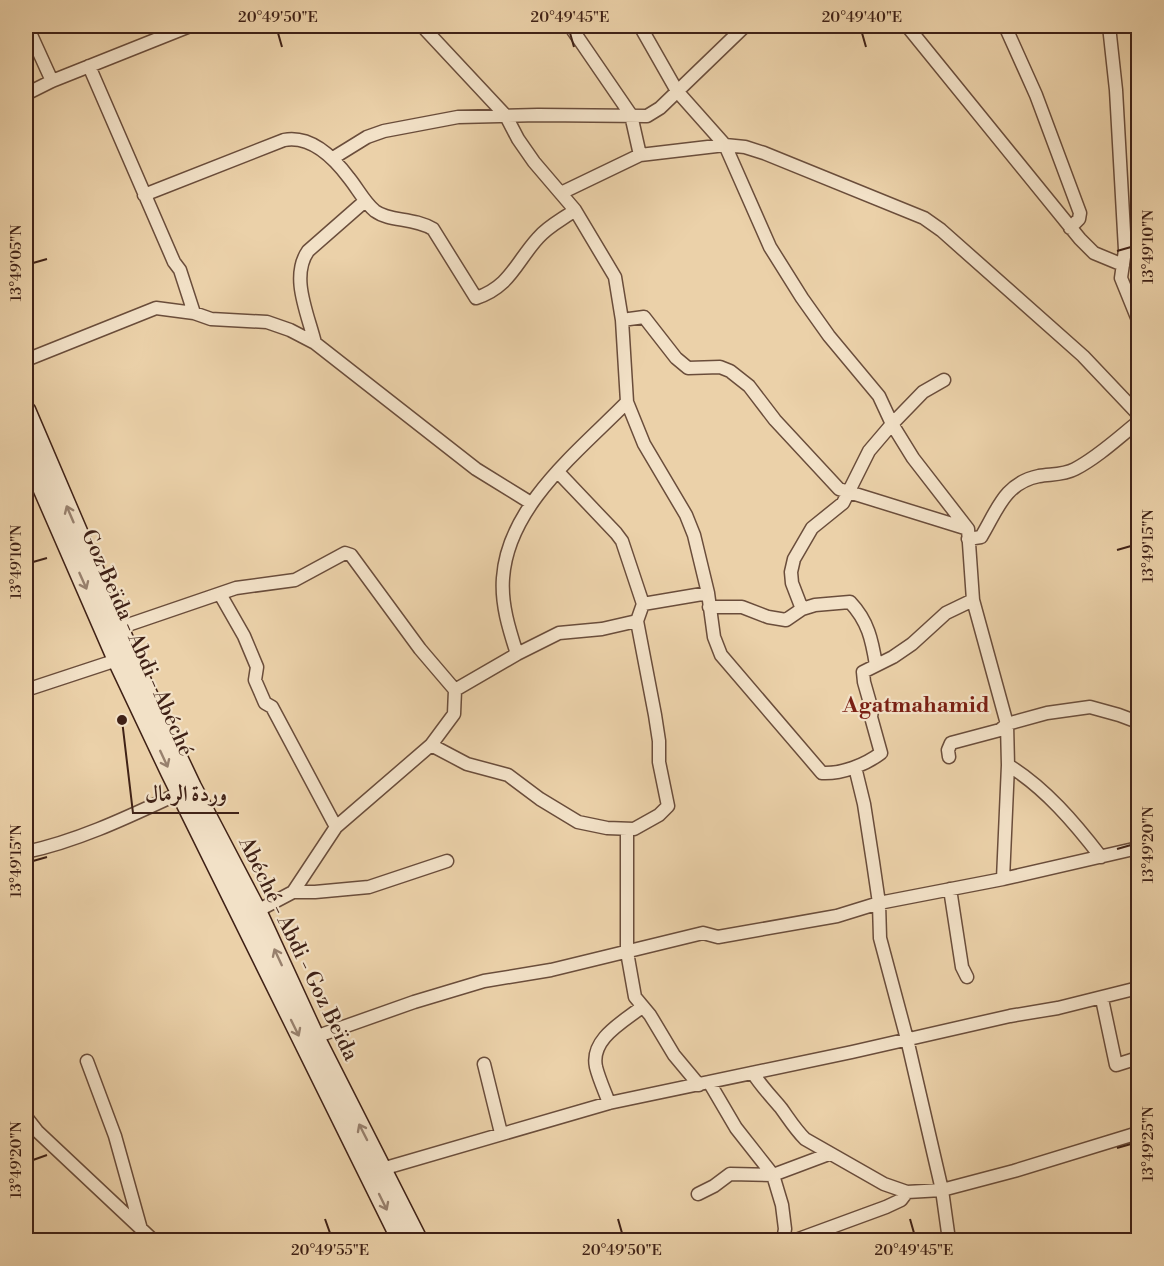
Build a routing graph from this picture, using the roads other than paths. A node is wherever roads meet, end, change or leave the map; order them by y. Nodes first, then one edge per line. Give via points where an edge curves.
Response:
1 (27, 26) edge
2 (190, 26) edge
3 (422, 26) edge
4 (570, 26) edge
5 (640, 26) edge
6 (745, 26) edge
7 (907, 26) edge
8 (1005, 26) edge
9 (1109, 26) edge
10 (89, 66) junction
11 (52, 81) junction
12 (677, 91) junction
13 (26, 94) edge
14 (631, 114) junction
15 (506, 116) junction
16 (725, 145) junction
17 (640, 155) junction
18 (333, 158) junction
19 (561, 193) junction
20 (144, 195) junction
21 (365, 201) junction
22 (575, 210) junction
23 (1070, 228) junction
24 (1125, 250) junction
25 (1138, 252) edge
26 (1123, 265) junction
27 (194, 313) junction
28 (622, 320) junction
29 (1138, 320) edge
30 (315, 343) junction
31 (26, 360) edge
32 (944, 380) dead end
33 (627, 402) junction
34 (26, 410) edge
35 (1138, 414) edge
36 (1138, 422) edge
37 (892, 424) junction
38 (26, 451) edge
39 (558, 472) junction
40 (849, 494) junction
41 (531, 503) junction
42 (968, 534) junction
43 (708, 592) junction
44 (220, 594) junction
45 (973, 600) junction
46 (643, 604) junction
47 (709, 607) junction
48 (802, 609) junction
49 (637, 621) junction
50 (119, 628) junction
51 (517, 654) junction
52 (117, 660) junction
53 (876, 665) junction
54 (26, 690) edge
55 (455, 690) junction
56 (1007, 724) junction
57 (1138, 725) edge
58 (431, 745) junction
59 (950, 757) dead end
60 (1008, 765) junction
61 (855, 767) junction
62 (186, 790) junction
63 (336, 827) junction
64 (627, 830) junction
65 (1138, 848) edge
66 (26, 852) edge
67 (1101, 857) junction
68 (447, 861) dead end
69 (1003, 879) junction
70 (950, 889) junction
71 (293, 892) junction
72 (879, 903) junction
73 (257, 911) junction
74 (627, 952) junction
75 (967, 977) dead end
76 (1138, 988) edge
77 (1102, 999) junction
78 (642, 1007) junction
79 (315, 1037) junction
80 (907, 1039) junction
81 (1138, 1058) edge
82 (87, 1061) dead end
83 (484, 1064) dead end
84 (753, 1073) junction
85 (704, 1083) junction
86 (609, 1103) junction
87 (26, 1117) edge
88 (501, 1133) junction
89 (1138, 1133) edge
90 (829, 1154) junction
91 (382, 1169) junction
92 (773, 1175) junction
93 (942, 1190) junction
94 (907, 1192) junction
95 (698, 1194) dead end
96 (139, 1227) junction
97 (144, 1240) edge
98 (153, 1240) edge
99 (401, 1240) edge
100 (418, 1240) edge
101 (783, 1240) edge
102 (795, 1240) edge
103 (949, 1240) edge

1 - 11 street
2 - 10 street
3 - 15 street
4 - 14 street
5 - 12 street
6 - 12 street
7 - 23 street
8 - 23 street via 1036,95 1080,213
9 - 24 street
10 - 11 street
10 - 20 street
11 - 13 street
12 - 14 street via 653,113
12 - 16 street
14 - 15 street
14 - 17 street
15 - 18 street via 458,117 384,131 366,137
15 - 19 street via 534,162
16 - 17 street
16 - 35 street via 764,153 924,218 1083,356
16 - 37 street via 770,247 829,336 879,396
17 - 19 street
18 - 20 street via 307,142 284,140
18 - 21 street
19 - 22 street
20 - 27 street via 180,270
21 - 22 street via 380,214 423,223 432,229 476,298 505,282 545,230
21 - 30 street via 301,260 300,282
22 - 28 street via 615,277
23 - 26 street via 1094,253
24 - 25 street
24 - 26 street
26 - 29 street via 1121,278
27 - 30 street via 211,319 267,322
27 - 31 street via 156,308
28 - 33 street
28 - 40 street via 644,317 688,368 720,367 730,371 749,386 838,489
30 - 41 street via 476,469
32 - 37 street via 923,392
33 - 39 street
33 - 43 street via 644,444 686,515
50 -> 34 main road, Abéché - Abdi - Goz Beïda
36 - 42 street via 1073,471 1038,476 1008,491 981,537
37 - 40 street via 869,451
37 - 42 street
38 -> 52 main road, Goz Beïda - Abdi - Abéché
39 - 41 street
39 - 46 street via 622,541
40 - 42 street
40 - 48 street via 812,528 794,559 792,583
41 - 51 street via 511,540 503,577 507,623
42 - 45 street
43 - 46 street
43 - 47 street
44 - 50 street
44 - 55 street via 295,580 345,553 351,555
44 - 63 street via 257,667 255,680 265,703 272,707
45 - 53 street via 946,613 912,644
45 - 56 street
46 - 49 street
47 - 48 street via 750,609 778,620 792,617
47 - 61 street via 721,655 822,773
48 - 53 street via 850,602 871,635
49 - 51 street via 559,633
49 - 64 street via 668,806 645,824
50 - 62 main road, Abéché - Abdi - Goz Beïda
51 - 55 street
52 - 54 street
52 -> 62 main road, Goz Beïda - Abdi - Abéché
53 - 61 street via 863,675 881,753
55 - 58 street via 454,714
56 - 57 street via 1090,707
56 - 59 street via 1000,730 951,743
56 - 60 street
58 - 63 street
58 - 64 street via 467,764 508,775 578,822
60 - 67 street via 1043,792
60 - 69 street
61 - 72 street
62 - 66 street via 55,846
62 - 73 main road, Abéché - Abdi - Goz Beïda
62 -> 99 main road, Goz Beïda - Abdi - Abéché
63 - 71 street
64 - 74 street
65 - 67 street
67 - 69 street
68 - 71 street via 369,887
69 - 70 street
70 - 72 street
70 - 75 street via 962,968
71 - 73 street
72 - 74 street via 837,916 718,937 703,933
72 - 80 street via 880,938
79 -> 73 main road, Abéché - Abdi - Goz Beïda
74 - 78 street via 635,997
74 - 79 street via 484,981
76 - 77 street
77 - 80 street
77 - 81 street via 1116,1065
78 - 85 street via 674,1055
78 - 86 street via 607,1035 596,1050 596,1066
91 -> 79 main road, Abéché - Abdi - Goz Beïda
80 - 84 street
80 - 93 street
82 - 96 street via 116,1136
83 - 88 street
84 - 85 street
84 - 90 street via 794,1129
85 - 86 street
85 - 92 street
86 - 88 street
87 - 96 street
88 - 91 street
89 - 93 street
90 - 92 street
90 - 94 street
91 - 100 main road, Abéché - Abdi - Goz Beïda
92 - 95 street via 730,1174
92 - 101 street via 782,1205
93 - 94 street
93 - 103 street
94 - 102 street via 901,1200 886,1207
96 - 97 street
96 - 98 street

